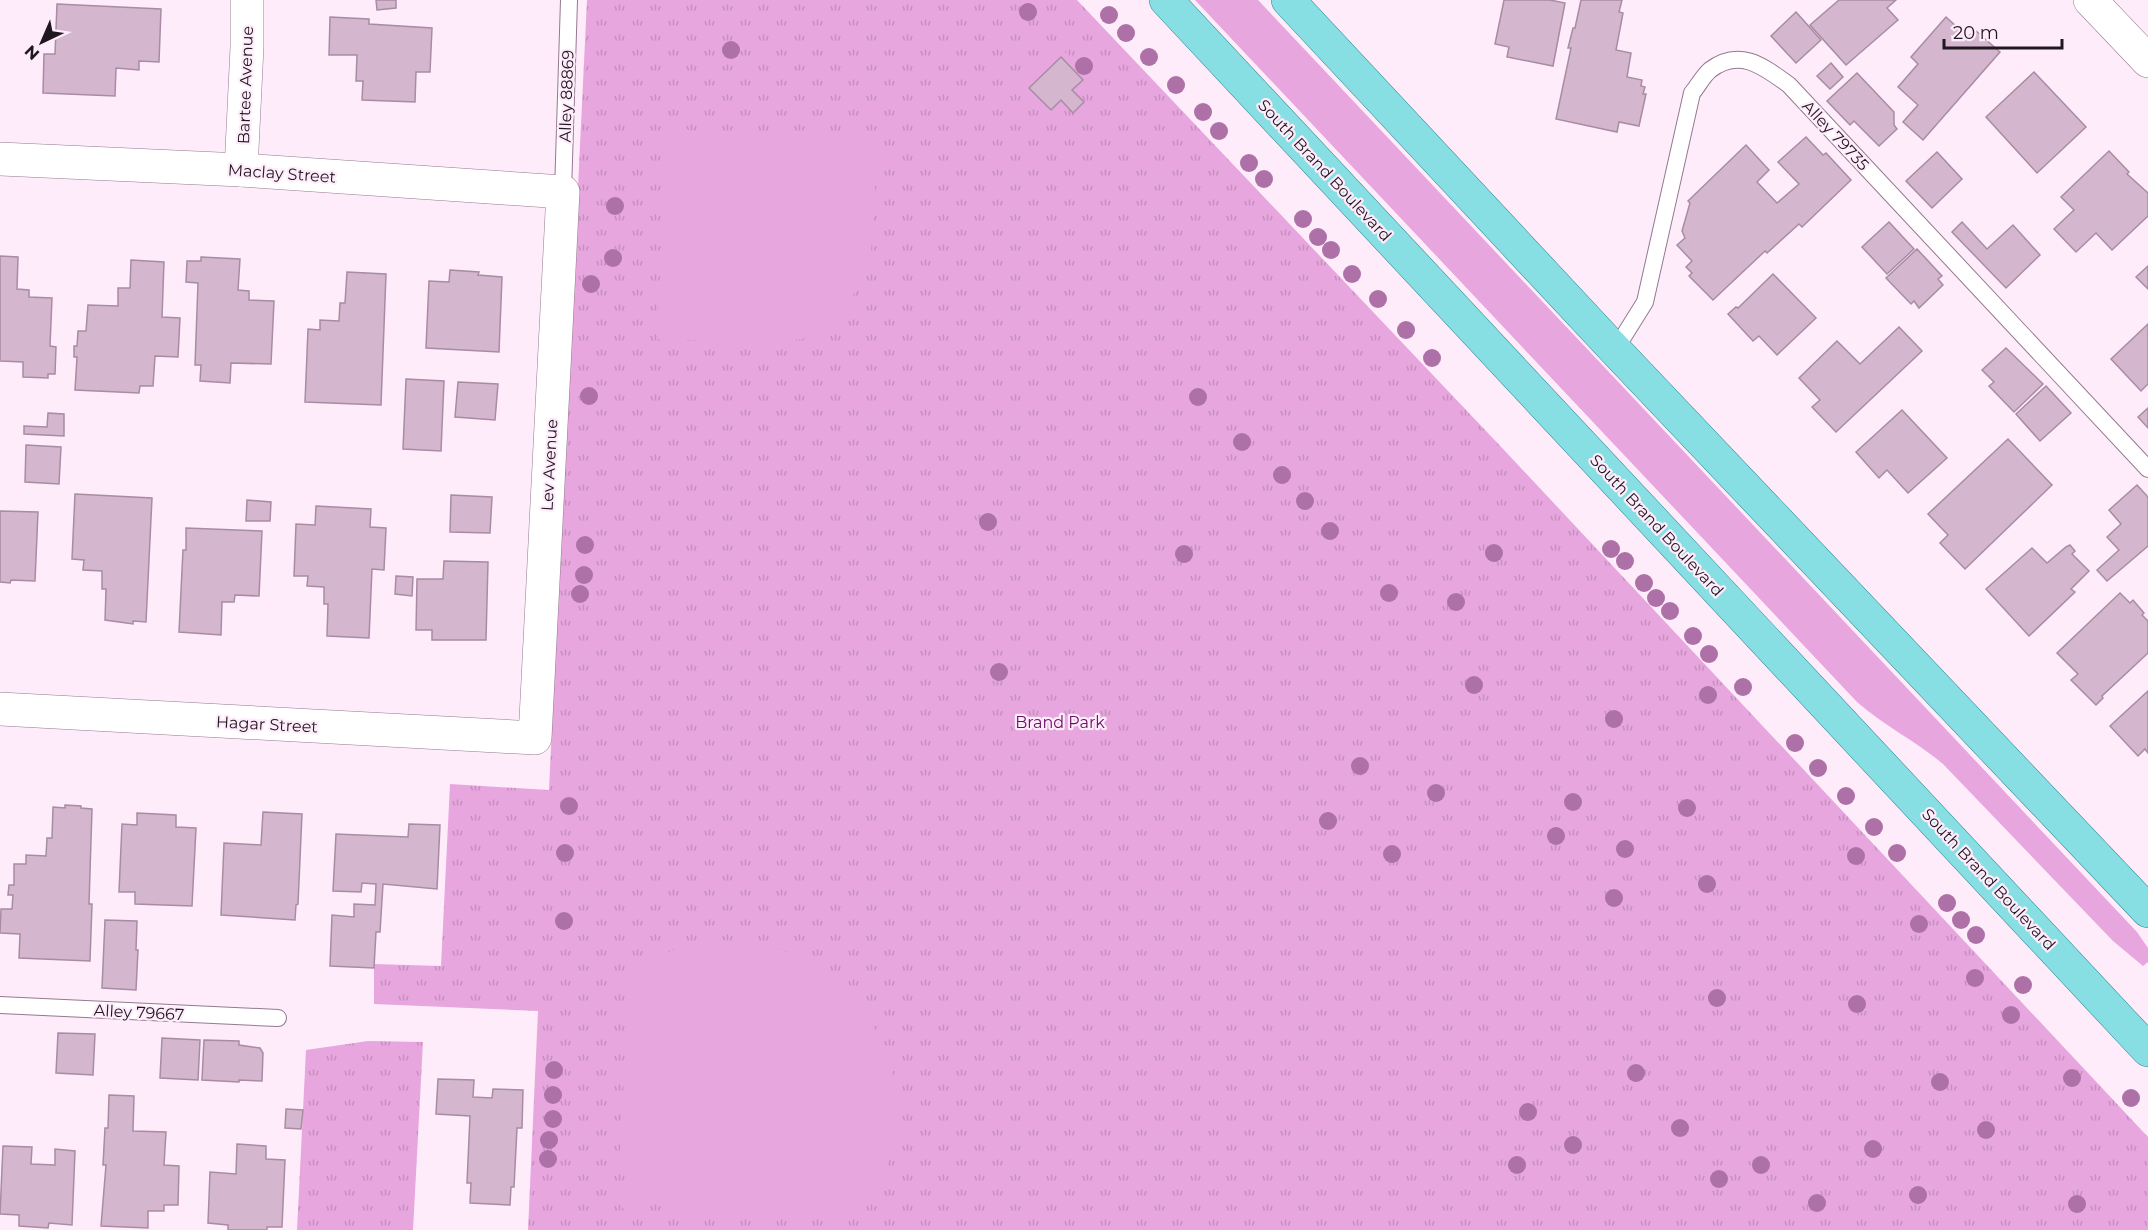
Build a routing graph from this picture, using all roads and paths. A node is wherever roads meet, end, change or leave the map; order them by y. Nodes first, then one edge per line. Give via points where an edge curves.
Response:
1 (247, 0) edge
2 (569, 0) edge
3 (1166, 0) edge
4 (1288, 0) edge
5 (2090, 0) edge
6 (2148, 61) edge
7 (0, 159) edge
8 (241, 170) junction
9 (563, 192) junction
10 (1615, 350) junction
11 (2148, 469) edge
12 (0, 709) edge
13 (535, 738) joint
14 (2148, 910) edge
15 (0, 1005) edge
16 (278, 1018) dead end
17 (2148, 1050) edge

1 - 8 street, Bartee Avenue
2 - 9 lane, Alley 88869
3 - 17 main road, South Brand Boulevard
4 - 10 main road
5 - 6 street
7 - 8 street, Maclay Street
8 - 9 street, Maclay Street
9 - 13 street, Lev Avenue
10 - 11 lane, Alley 79735 via 1645,302 1692,93 1709,71 1733,58 1759,63 1789,85
10 - 14 main road
12 - 13 street, Hagar Street
15 - 16 lane, Alley 79667

